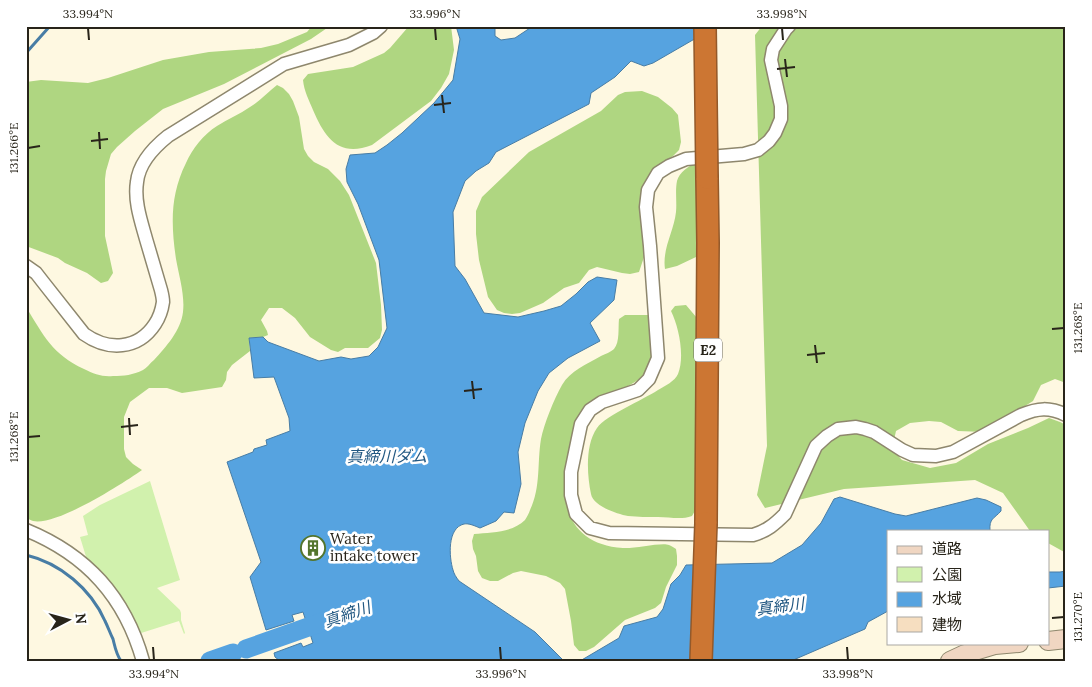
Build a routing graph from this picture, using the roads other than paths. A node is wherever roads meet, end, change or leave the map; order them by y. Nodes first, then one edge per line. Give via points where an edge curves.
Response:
1 (381, 26) edge
2 (706, 26) edge
3 (790, 26) edge
4 (26, 266) edge
5 (1066, 415) edge
6 (26, 530) edge
7 (1066, 639) edge
8 (1050, 641) edge
9 (1007, 644) edge
10 (143, 661) edge
11 (701, 661) edge
12 (950, 661) edge

1 - 4 street via 350,45 284,64 168,136 150,153 140,172 136,193 163,302 157,321 145,336 120,346 91,339 40,277
2 - 11 highway, E2, bridge via 706,523
3 - 5 street via 773,49 771,60 781,119 769,141 758,150 744,154 686,159 658,173 648,190 646,207 658,358 649,379 638,390 602,402 590,410 581,424 572,472 576,514 590,528 609,533 752,534 768,529 785,514 816,446 838,429 865,429 913,455 936,456 952,452 1030,411 1056,410
6 - 10 street via 64,548 98,578 124,612
7 - 8 street
9 - 12 street

